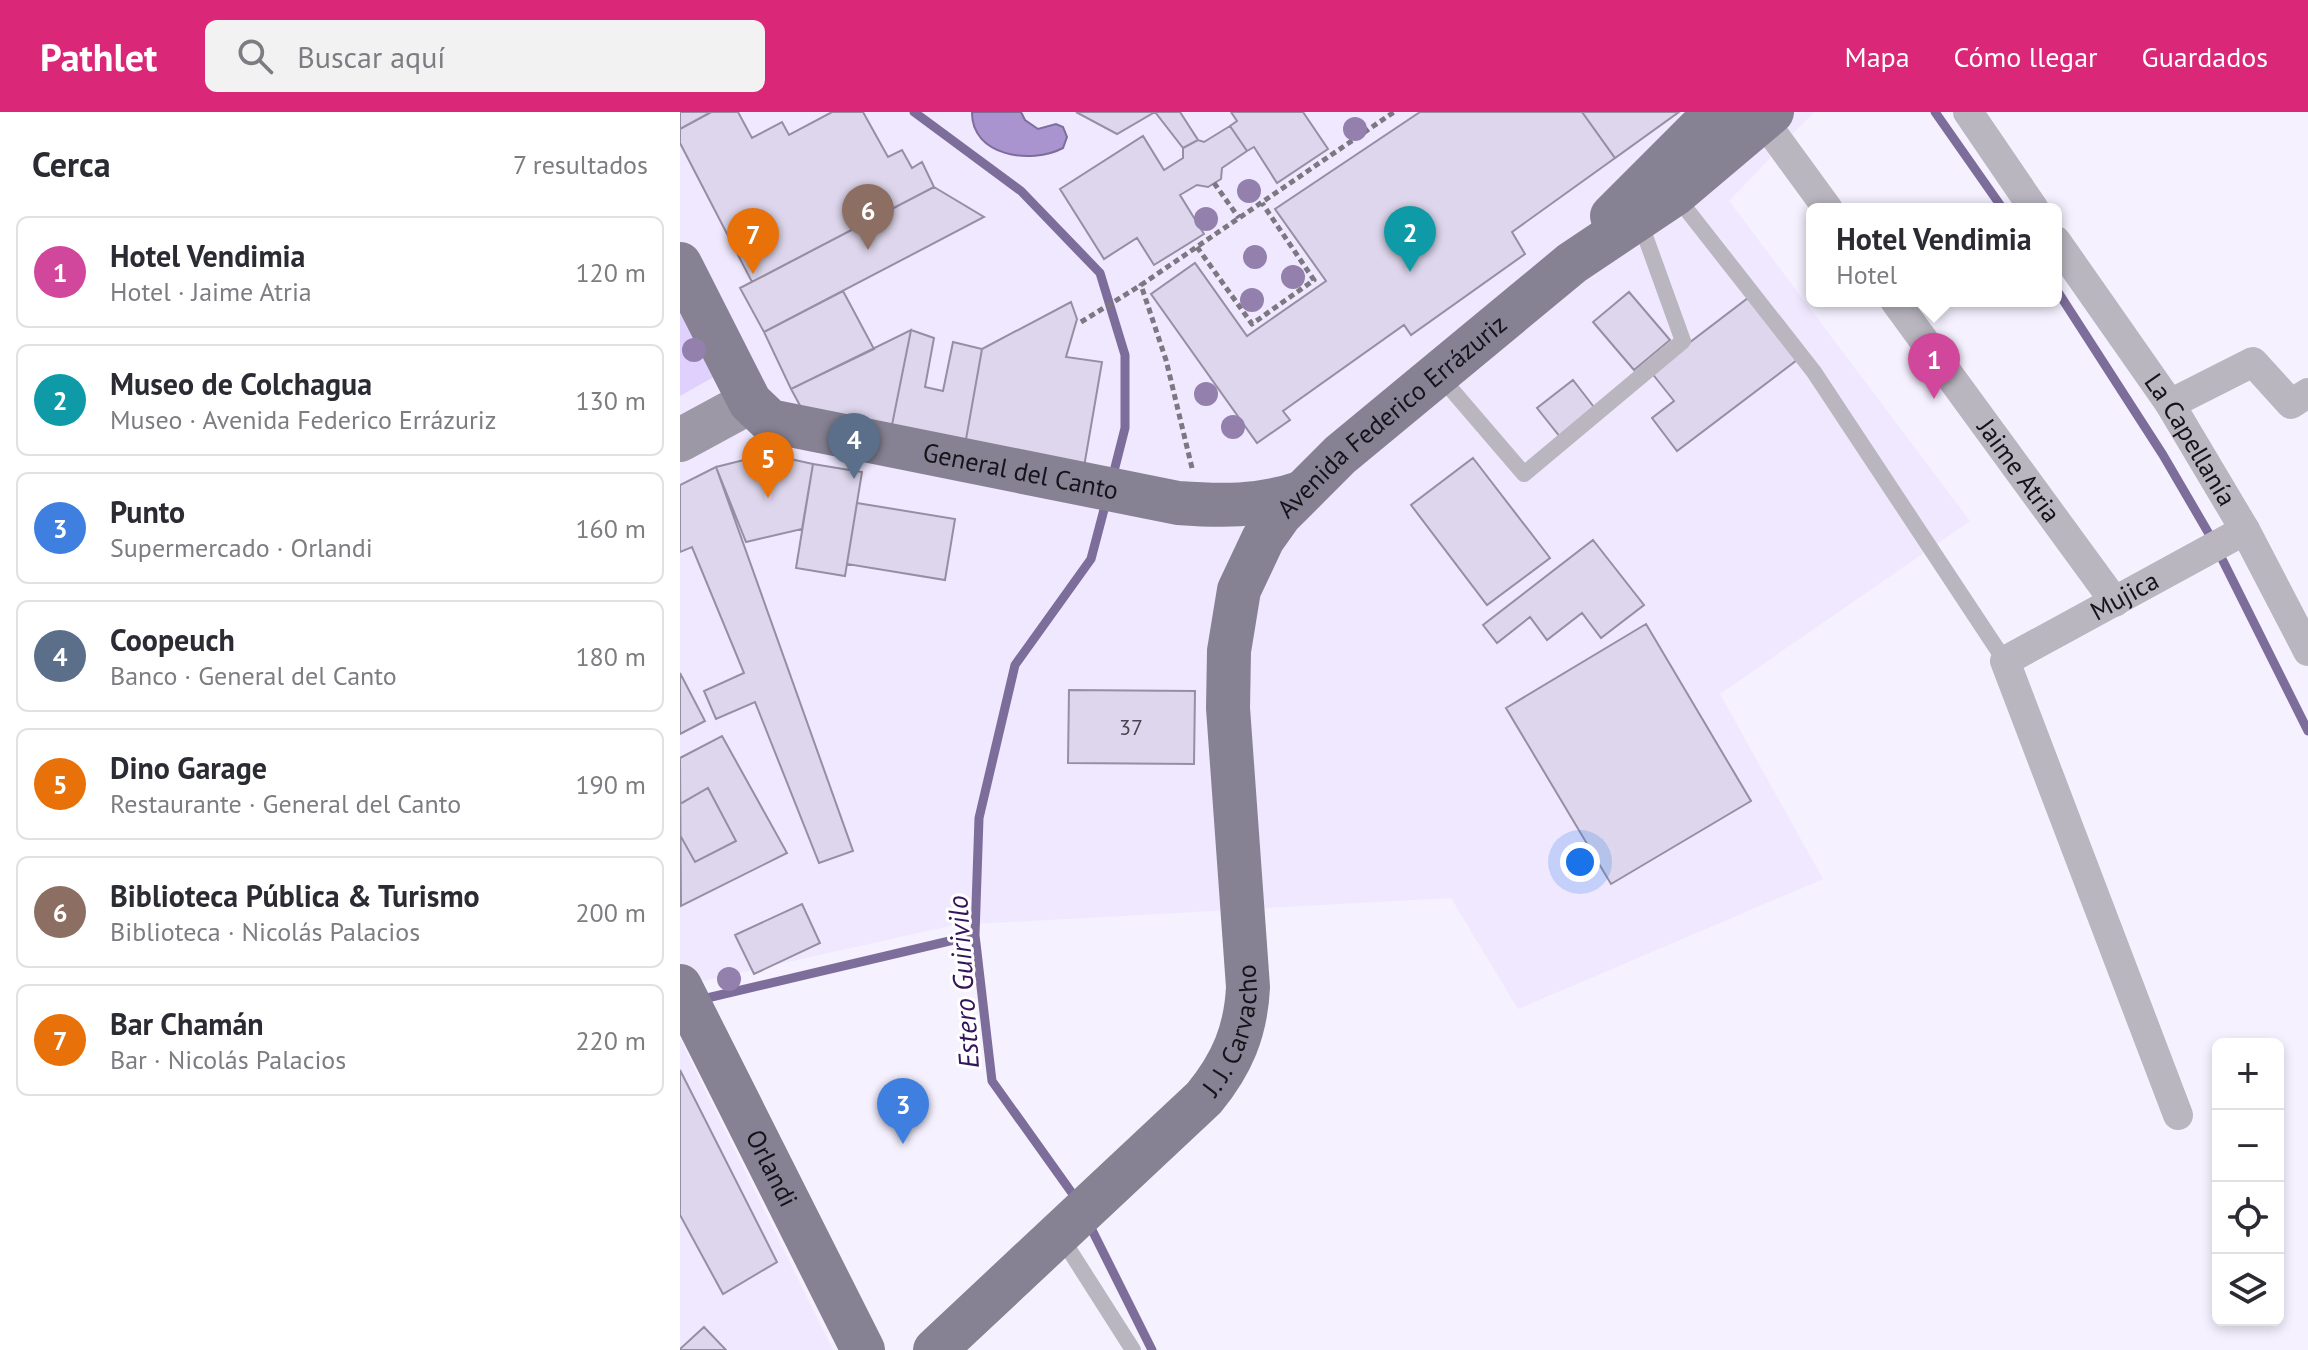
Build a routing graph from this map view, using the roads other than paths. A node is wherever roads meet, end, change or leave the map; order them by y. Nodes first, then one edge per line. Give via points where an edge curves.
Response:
1 (1716, 112) edge
2 (1968, 112) edge
3 (1768, 116) edge
4 (1675, 194) junction
5 (1824, 203) edge
6 (2030, 203) edge
7 (1639, 220) junction
8 (2062, 250) edge
9 (1572, 263) junction
10 (680, 264) edge
11 (1899, 307) edge
12 (1438, 373) junction
13 (2308, 393) edge
14 (750, 402) junction
15 (2170, 404) junction
16 (680, 440) edge
17 (1300, 493) junction
18 (1189, 504) junction
19 (2227, 541) junction
20 (1239, 590) junction
21 (2115, 602) junction
22 (2308, 651) edge
23 (2005, 661) junction
24 (680, 986) edge
25 (2178, 1115) dead end
26 (1066, 1231) junction
27 (863, 1350) edge
28 (935, 1350) edge
29 (1133, 1350) edge

1 - 9 main road, Avenida Federico Errázuriz via 1645,180
2 - 6 street
3 - 4 main road, Avenida Federico Errázuriz
3 - 5 street
4 - 7 main road, Avenida Federico Errázuriz
4 - 23 lane via 1814,372
7 - 9 main road, Avenida Federico Errázuriz
7 - 12 lane via 1683,341 1524,474
8 - 15 street, La Capellanía
9 - 12 main road, Avenida Federico Errázuriz
10 - 14 main road
11 - 21 street, Jaime Atria
12 - 17 main road, Avenida Federico Errázuriz
13 - 15 street via 2291,404 2253,362
14 - 16 street
14 - 18 main road, General del Canto via 770,421
15 - 19 street, La Capellanía
17 - 18 main road, General del Canto via 1263,503
17 - 20 main road, Avenida Federico Errázuriz via 1263,539
18 - 20 main road via 1216,527
19 - 21 street, Mujica
19 - 22 street, La Capellanía
20 - 26 main road, J. J. Carvacho via 1231,629 1228,708 1247,1008 1234,1054 1221,1077
21 - 23 street, Mujica
23 - 25 street
24 - 27 main road, Orlandi
26 - 28 main road, J. J. Carvacho
26 - 29 lane

